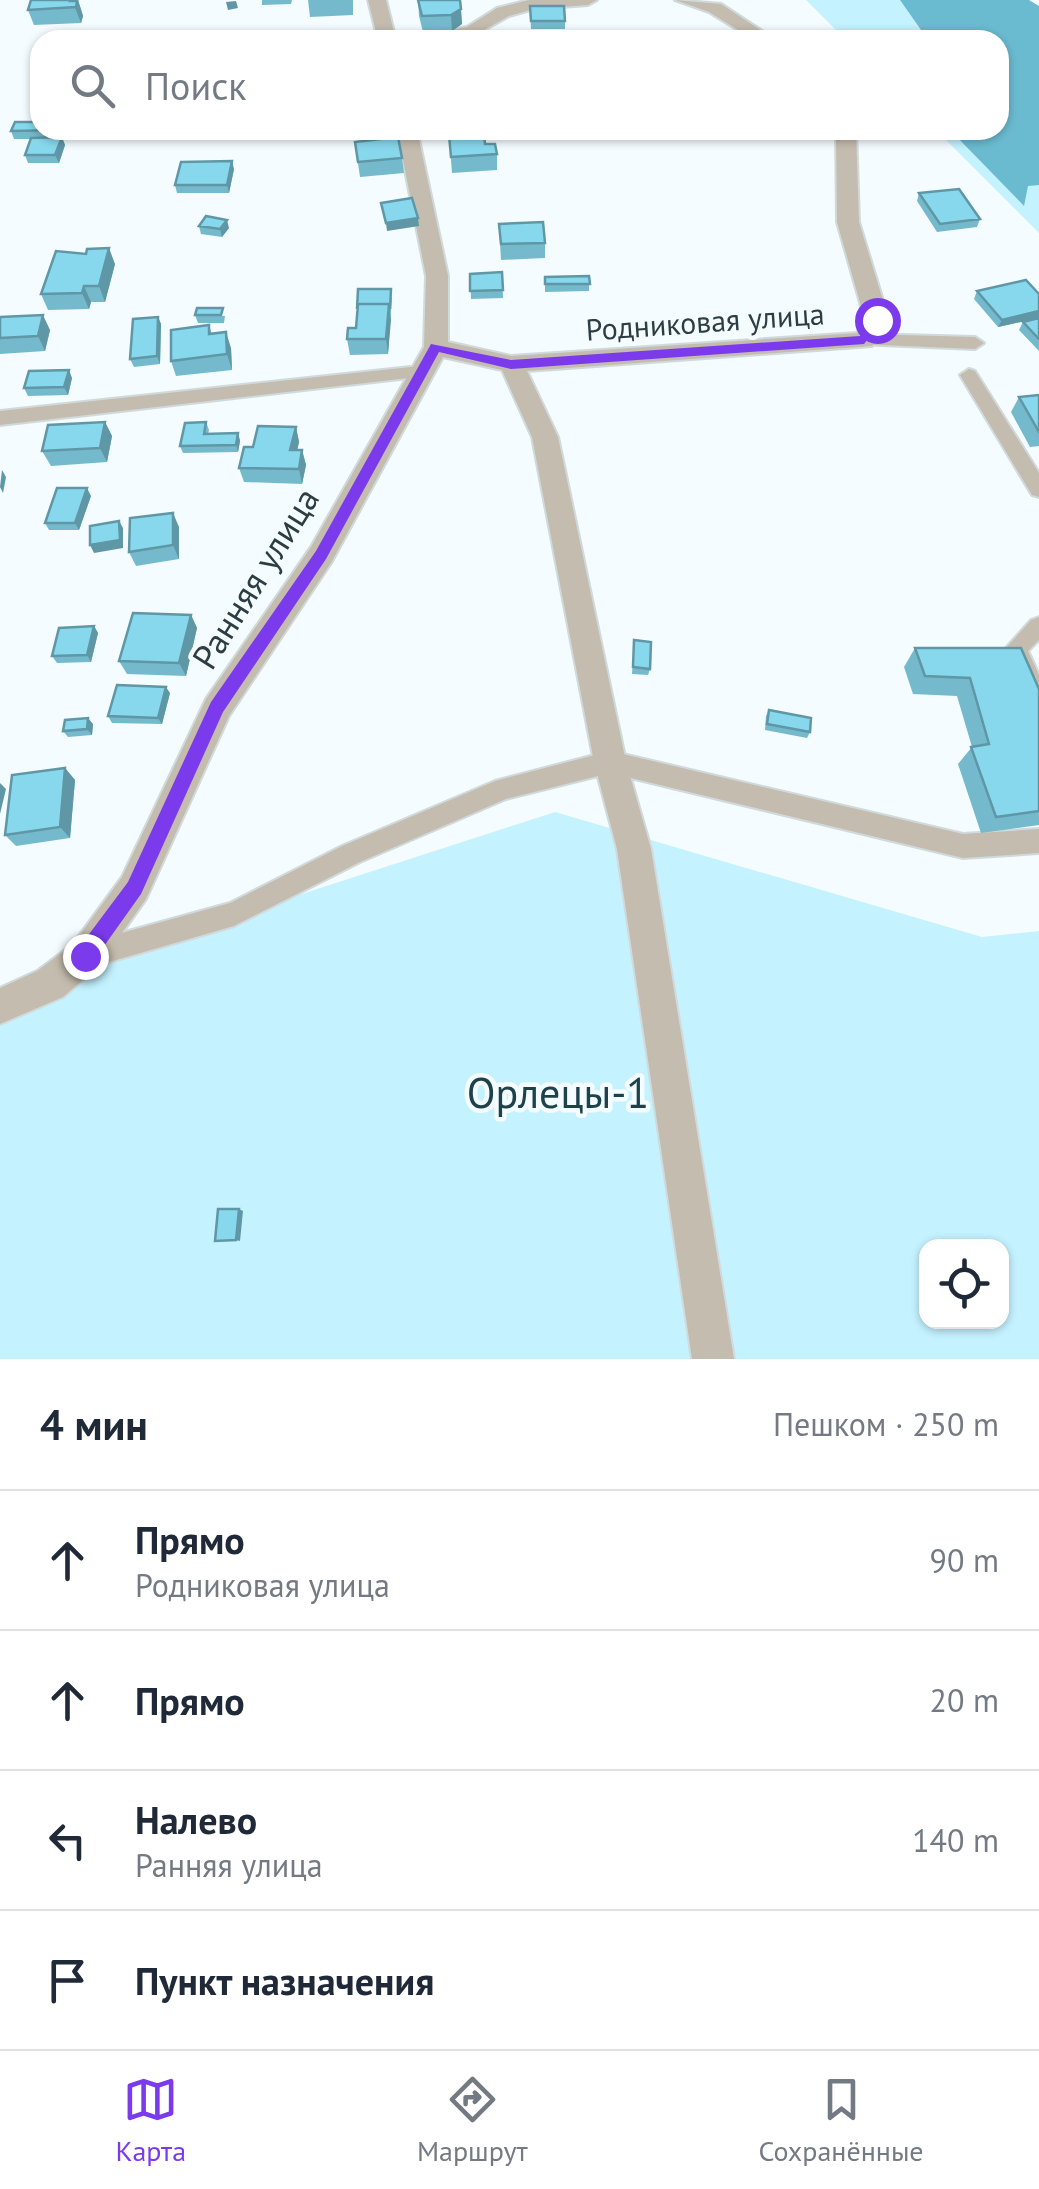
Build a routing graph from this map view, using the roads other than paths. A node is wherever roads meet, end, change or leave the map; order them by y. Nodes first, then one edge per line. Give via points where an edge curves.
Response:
1 (378, 0) edge
2 (588, 0) edge
3 (684, 0) edge
4 (384, 30) edge
5 (475, 30) edge
6 (751, 30) edge
7 (409, 140) edge
8 (846, 140) edge
9 (864, 340) junction
10 (975, 343) dead end
11 (428, 359) junction
12 (511, 364) junction
13 (969, 375) dead end
14 (0, 418) edge
15 (1039, 490) edge
16 (1039, 626) edge
17 (1039, 700) edge
18 (610, 762) junction
19 (1039, 841) edge
20 (85, 956) junction
21 (0, 1006) edge
22 (713, 1359) edge

1 - 4 street
2 - 5 street via 503,12
3 - 6 street via 715,8
7 - 11 street, Ранняя улица via 437,276
8 - 9 street, Родниковая улица via 848,222 877,320
9 - 10 lane
9 - 12 street, Родниковая улица
11 - 12 street, Родниковая улица
11 - 14 lane
11 - 20 street, Ранняя улица via 321,555 217,708 134,888
12 - 18 street via 544,437
13 - 15 lane
16 - 17 lane via 1016,650
18 - 19 lane via 963,846
18 - 20 lane via 503,789 350,854 234,914
18 - 22 street via 634,849
20 - 21 street, Ранняя улица via 50,984

